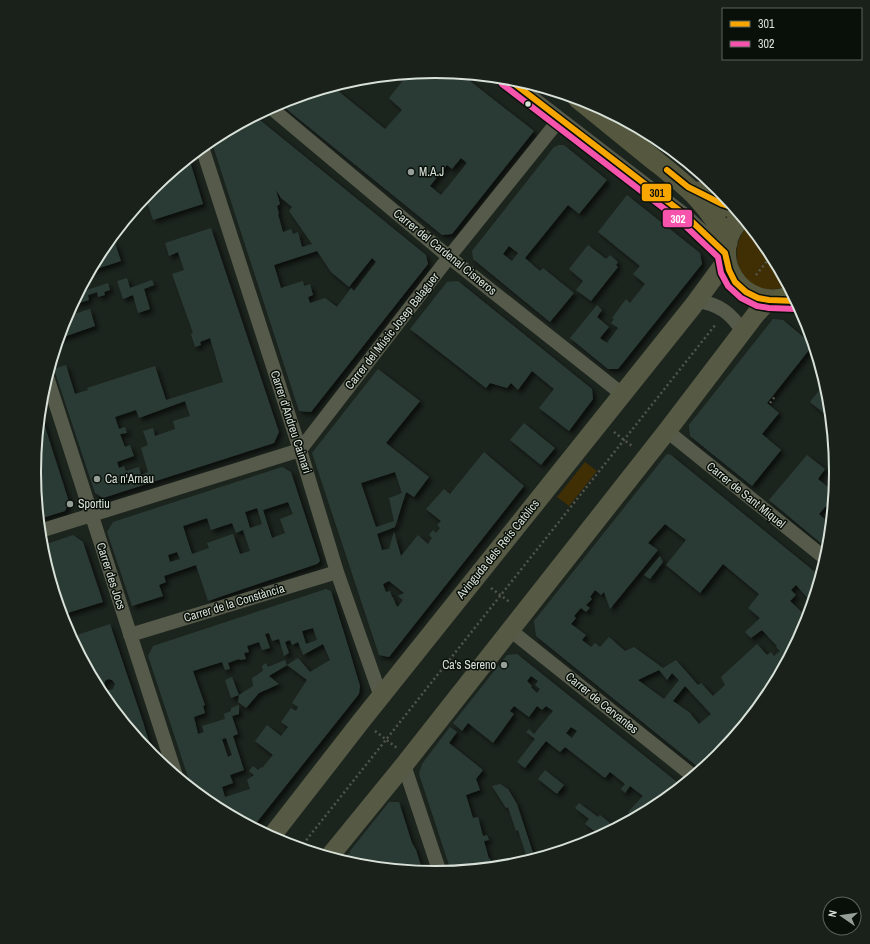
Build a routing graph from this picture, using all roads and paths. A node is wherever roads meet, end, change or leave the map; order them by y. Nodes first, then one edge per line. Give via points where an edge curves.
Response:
1 (519, 87) edge
2 (275, 112) edge
3 (597, 113) edge
4 (559, 120) junction
5 (204, 153) edge
6 (688, 187) junction
7 (725, 205) edge
8 (739, 221) edge
9 (726, 253) junction
10 (449, 257) junction
11 (697, 301) junction
12 (789, 301) edge
13 (743, 332) junction
14 (50, 388) edge
15 (622, 394) junction
16 (776, 395) dead end
17 (659, 396) dead end
18 (770, 403) dead end
19 (601, 420) junction
20 (667, 431) junction
21 (624, 440) junction
22 (300, 450) junction
23 (646, 458) junction
24 (91, 514) junction
25 (45, 529) edge
26 (820, 554) edge
27 (337, 572) junction
28 (476, 577) junction
29 (501, 595) junction
30 (524, 613) junction
31 (510, 630) junction
32 (130, 635) junction
33 (381, 697) junction
34 (362, 720) junction
35 (386, 739) junction
36 (407, 762) junction
37 (173, 766) edge
38 (689, 773) edge
39 (275, 832) edge
40 (304, 843) edge
41 (332, 853) edge
42 (438, 866) edge

1 - 4 street
2 - 10 street, Carrer del Cardenal Cisneros
3 - 6 main road
4 - 9 street via 684,214
4 - 10 street, Carrer del Músic Josep Balaguer
5 - 22 street, Carrer d'Andreu Caimari
6 - 7 main road
6 - 9 main road via 708,208 720,228
8 - 9 main road via 731,231
9 - 11 main road, Avinguda dels Reis Catòlics
9 - 12 main road via 729,270 735,282 746,292 758,298
10 - 15 street, Carrer del Cardenal Cisneros
10 - 22 street, Carrer del Músic Josep Balaguer
11 - 13 street via 711,303 729,314
11 - 15 main road, Avinguda dels Reis Catòlics
12 - 13 main road via 756,314
13 - 20 main road
14 - 24 street, Carrer des Jocs
15 - 19 main road, Avinguda dels Reis Catòlics
16 - 18 path
17 - 21 path
19 - 21 path
19 - 28 main road, Avinguda dels Reis Catòlics
20 - 23 main road
20 - 26 street, Carrer de Sant Miquel
21 - 23 path
21 - 29 path
22 - 24 street
22 - 27 street, Carrer d'Andreu Caimari
23 - 30 main road
24 - 25 street
24 - 32 street, Carrer des Jocs
27 - 32 street, Carrer de la Constància
27 - 33 street, Carrer d'Andreu Caimari
28 - 29 path
28 - 33 main road, Avinguda dels Reis Catòlics
29 - 30 path
29 - 35 path
30 - 31 main road
31 - 36 main road
31 - 38 street, Carrer de Cervantes
32 - 37 street, Carrer des Jocs
33 - 34 main road, Avinguda dels Reis Catòlics
34 - 35 path
34 - 39 main road, Avinguda dels Reis Catòlics
35 - 36 path
35 - 40 path
36 - 41 main road
36 - 42 street

